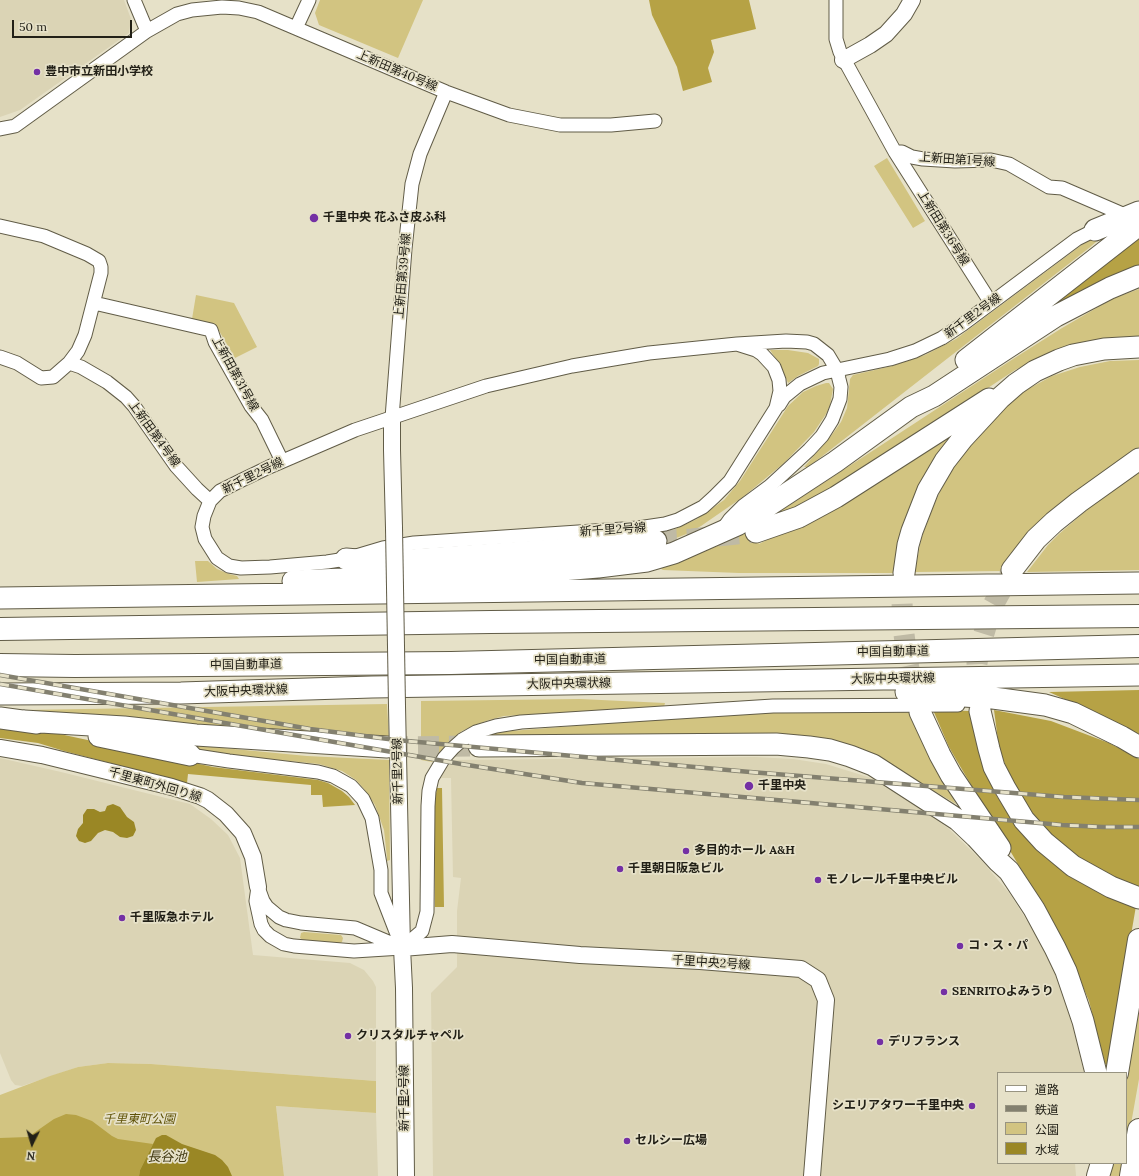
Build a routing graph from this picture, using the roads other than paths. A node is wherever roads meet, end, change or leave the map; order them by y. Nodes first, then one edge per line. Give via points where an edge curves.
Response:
1 (134, 0) edge
2 (309, 0) edge
3 (836, 0) edge
4 (912, 0) edge
5 (296, 28) junction
6 (147, 30) junction
7 (843, 60) junction
8 (446, 92) junction
9 (655, 121) dead end
10 (0, 129) edge
11 (895, 152) junction
12 (1135, 218) edge
13 (0, 226) edge
14 (1095, 230) joint
15 (1139, 276) edge
16 (94, 303) junction
17 (991, 303) junction
18 (737, 344) junction
19 (1139, 347) edge
20 (0, 357) edge
21 (69, 363) junction
22 (837, 370) junction
23 (1035, 371) junction
24 (911, 407) junction
25 (776, 408) junction
26 (392, 418) junction
27 (1139, 459) edge
28 (282, 461) junction
29 (210, 501) junction
30 (756, 532) tunnel mouth
31 (720, 533) junction
32 (656, 541) tunnel mouth
33 (346, 559) junction
34 (1012, 570) tunnel mouth
35 (904, 572) tunnel mouth
36 (1139, 583) edge
37 (197, 596) junction
38 (0, 598) edge
39 (1139, 616) edge
40 (0, 629) edge
41 (1139, 646) edge
42 (0, 665) edge
43 (1139, 675) edge
44 (746, 681) junction
45 (0, 694) edge
46 (1030, 702) junction
47 (980, 711) tunnel mouth
48 (920, 712) tunnel mouth
49 (0, 718) edge
50 (24, 721) junction
51 (478, 746) tunnel mouth
52 (387, 747) tunnel mouth
53 (1139, 747) edge
54 (0, 748) edge
55 (190, 755) joint
56 (1009, 871) junction
57 (258, 887) junction
58 (1137, 897) edge
59 (1139, 940) edge
60 (402, 948) junction
61 (1096, 1072) edge
62 (1117, 1072) edge
63 (1139, 1130) edge
64 (1094, 1164) edge
65 (1102, 1164) edge
66 (406, 1176) edge
67 (812, 1176) edge
68 (1094, 1176) edge
69 (1098, 1176) edge
70 (1131, 1176) edge

1 - 6 street
2 - 5 street
3 - 7 street via 836,40
4 - 7 street via 904,14 886,34
5 - 6 street, 上新田第40号線 via 258,12 222,7 177,14
5 - 8 street, 上新田第40号線
6 - 10 street, 上新田第40号線 via 15,126
7 - 11 street
8 - 9 street, 上新田第40号線 via 509,115 560,125 611,125
8 - 26 street, 上新田第39号線 via 420,154 412,184
11 - 12 street, 上新田第1号線 via 923,159 991,160 1009,164 1049,187 1062,188
11 - 17 street, 上新田第36号線
12 - 14 main road
12 - 24 main road via 942,378
13 - 16 street via 44,236 99,261 101,273
14 - 17 street, 新千里2号線 via 1077,239
15 - 24 main road via 1056,316 934,396
16 - 21 street via 85,335
16 - 28 street, 上新田第31号線 via 211,330 215,342 262,420
17 - 22 street, 新千里2号線 via 952,332 926,346 890,359
18 - 22 street, 新千里2号線 via 807,342 824,351
18 - 25 street, 新千里2号線 via 756,350 774,367 780,391
18 - 26 street, 新千里2号線 via 649,353 572,366 486,386
19 - 23 main road via 1089,352
20 - 21 street via 40,378 53,376
21 - 29 street, 上新田第4号線 via 102,379 126,397 176,466
22 - 25 street, 新千里2号線 via 823,373 800,384 784,397
22 - 31 street via 841,387 840,400 825,431 784,474 736,512
23 - 30 main road via 1015,381 836,497 809,512
23 - 35 main road via 996,403 963,438 942,467 928,490 916,520 908,545
24 - 31 main road via 790,492
25 - 33 street, 新千里2号線 via 730,481 703,507 678,520 638,528 414,543 383,548
26 - 28 street, 新千里2号線 via 355,430
26 - 60 street, 新千里2号線, bridge
27 - 34 main road via 1054,522 1036,539
28 - 29 street, 新千里2号線 via 227,487
29 - 33 street, 新千里2号線 via 202,520 202,532 220,561 229,566 270,567
31 - 37 main road via 674,553 647,561 618,565 548,571 272,582
32 - 33 main road via 381,562
36 - 37 main road
37 - 38 main road
39 - 40 highway
41 - 42 highway, 中国自動車道 via 451,662
43 - 44 main road, 大阪中央環状線
44 - 45 main road, 大阪中央環状線 via 181,693
44 - 46 main road via 778,689 930,693
46 - 53 main road via 1073,713
46 - 60 street via 772,706 521,722 485,729 469,736 453,748 432,778 429,792 427,912 422,931
47 - 58 main road via 994,767 1024,820 1044,842 1073,866 1110,887
48 - 56 main road via 951,775 1005,856
49 - 50 main road
50 - 52 main road
50 - 55 main road
51 - 56 main road via 776,744 830,750 873,765 958,820
54 - 57 street, 千里東町外回り線 via 42,755 189,792 208,800 223,811 243,833 253,856
55 - 60 street, 新千里2号線 via 318,772 333,776 351,786 363,799 372,818 381,870 381,893
56 - 61 main road via 1034,909 1066,971 1083,1020
57 - 60 street, 千里東町外回り線 via 267,907 286,920 355,928
57 - 60 street, 千里東町外回り線 via 256,901 261,924 270,936 284,944 354,951
59 - 62 highway
60 - 66 street, 新千里2号線
60 - 67 street, 千里中央2号線 via 452,944 802,969 818,980 826,1000
63 - 70 highway
64 - 68 main road
65 - 69 highway

